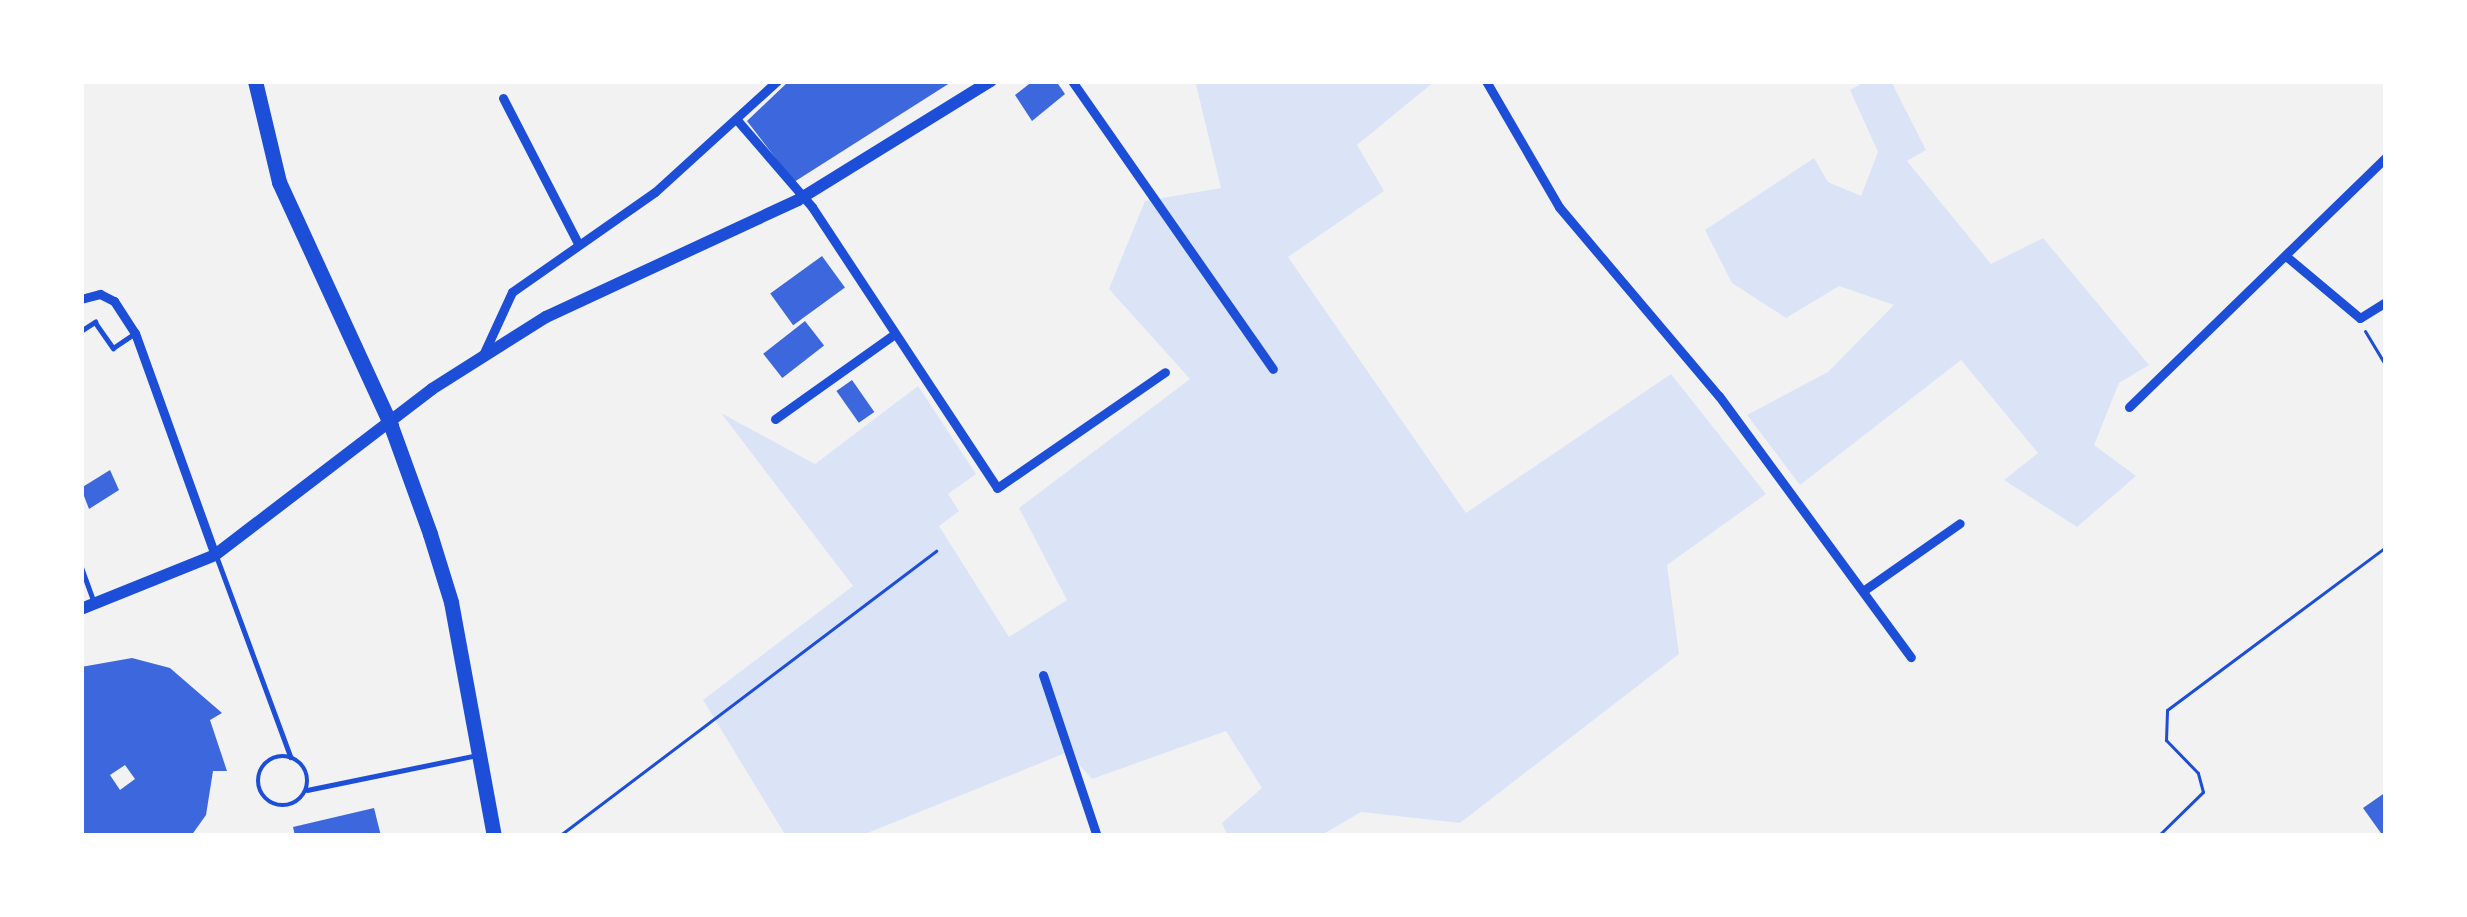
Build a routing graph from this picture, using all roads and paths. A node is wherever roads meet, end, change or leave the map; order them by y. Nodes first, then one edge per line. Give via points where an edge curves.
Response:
1 (255, 81) edge
2 (777, 81) edge
3 (991, 81) edge
4 (1072, 81) edge
5 (1486, 81) edge
6 (502, 98) dead end
7 (737, 120) junction
8 (2386, 157) edge
9 (798, 200) junction
10 (579, 245) junction
11 (2287, 257) junction
12 (81, 299) edge
13 (2386, 302) edge
14 (2360, 318) junction
15 (81, 332) edge
16 (135, 333) junction
17 (893, 335) junction
18 (482, 358) junction
19 (2386, 366) edge
20 (1273, 369) dead end
21 (1166, 372) dead end
22 (2129, 407) dead end
23 (775, 419) dead end
24 (392, 426) junction
25 (1960, 523) dead end
26 (2386, 547) edge
27 (936, 551) dead end
28 (215, 555) junction
29 (81, 566) edge
30 (1863, 591) junction
31 (88, 606) edge
32 (1912, 657) dead end
33 (1043, 675) dead end
34 (475, 755) junction
35 (291, 757) junction
36 (307, 790) junction
37 (494, 836) edge
38 (559, 836) edge
39 (1096, 836) edge
40 (2158, 836) edge

1 - 24 main road via 279,182
2 - 7 street
3 - 9 street
4 - 20 street
5 - 30 street via 1559,207 1718,396
6 - 10 street
7 - 9 street
7 - 10 street
8 - 11 street
9 - 17 street via 812,207
9 - 18 street via 595,292
10 - 18 street via 512,292
11 - 14 street
11 - 22 street
12 - 16 street via 100,294 114,301
13 - 14 street
14 - 19 path
15 - 16 lane via 95,322 113,348
16 - 28 street
17 - 21 street via 997,488
17 - 23 street
18 - 24 street
24 - 28 street
24 - 34 main road via 451,602
25 - 30 street
26 - 40 path via 2168,710 2166,740 2198,773 2203,792
27 - 38 path
28 - 31 street
28 - 35 lane via 236,593
29 - 31 lane
30 - 32 street
33 - 39 street
34 - 36 lane
34 - 37 main road
35 - 36 lane via 302,764
35 - 36 lane via 264,765 261,793 285,807

